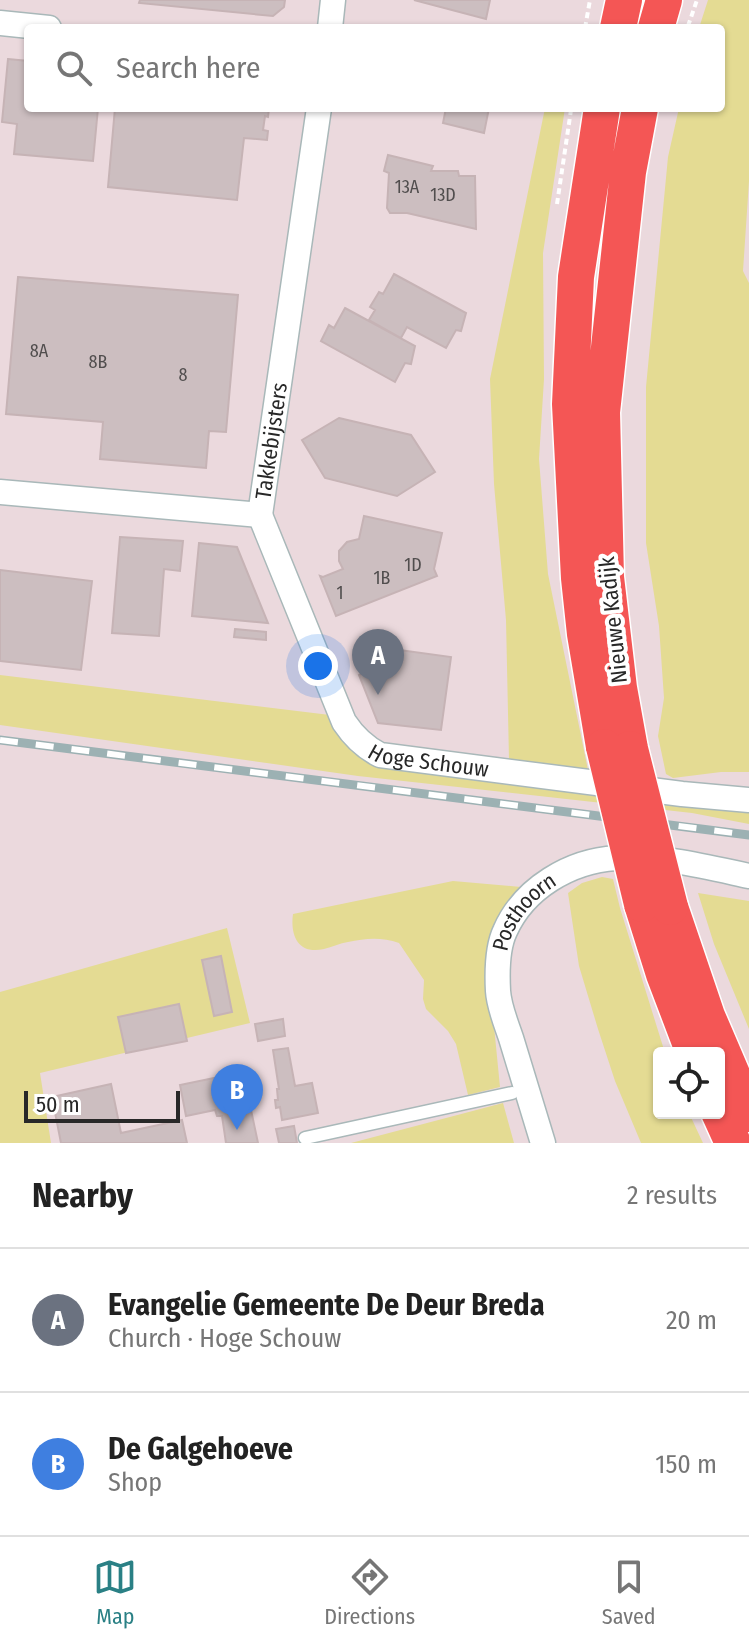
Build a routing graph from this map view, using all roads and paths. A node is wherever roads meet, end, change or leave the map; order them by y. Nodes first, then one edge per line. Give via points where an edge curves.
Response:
1 (333, 0) edge
2 (590, 0) edge
3 (624, 0) edge
4 (664, 0) edge
5 (697, 0) edge
6 (0, 23) edge
7 (330, 24) edge
8 (586, 24) edge
9 (619, 24) edge
10 (657, 24) edge
11 (688, 24) edge
12 (24, 25) edge
13 (318, 112) edge
14 (601, 112) edge
15 (639, 112) edge
16 (0, 492) edge
17 (260, 515) junction
18 (617, 748) junction
19 (749, 800) edge
20 (749, 876) edge
21 (656, 906) junction
22 (692, 1047) edge
23 (512, 1093) dead end
24 (749, 1114) edge
25 (722, 1119) edge
26 (305, 1138) dead end
27 (543, 1143) edge
28 (733, 1143) edge

1 - 7 street
2 - 8 path
3 - 9 main road
4 - 10 main road
5 - 11 path
6 - 12 street
13 - 17 street, Takkebijsters
14 - 18 main road, Nieuwe Kadijk via 576,277 570,404 591,675
15 - 18 main road, Nieuwe Kadijk via 602,412 606,577 619,688
16 - 17 street, Takkebijsters
17 - 19 street, Hoge Schouw via 344,722 366,748 380,755
18 - 21 main road, Nieuwe Kadijk, bridge
20 - 27 street, Posthoorn via 640,859 600,860 564,871 518,908 503,933 498,995
21 - 22 main road, Nieuwe Kadijk via 664,974
21 - 24 main road, Nieuwe Kadijk
23 - 26 lane
25 - 28 main road

